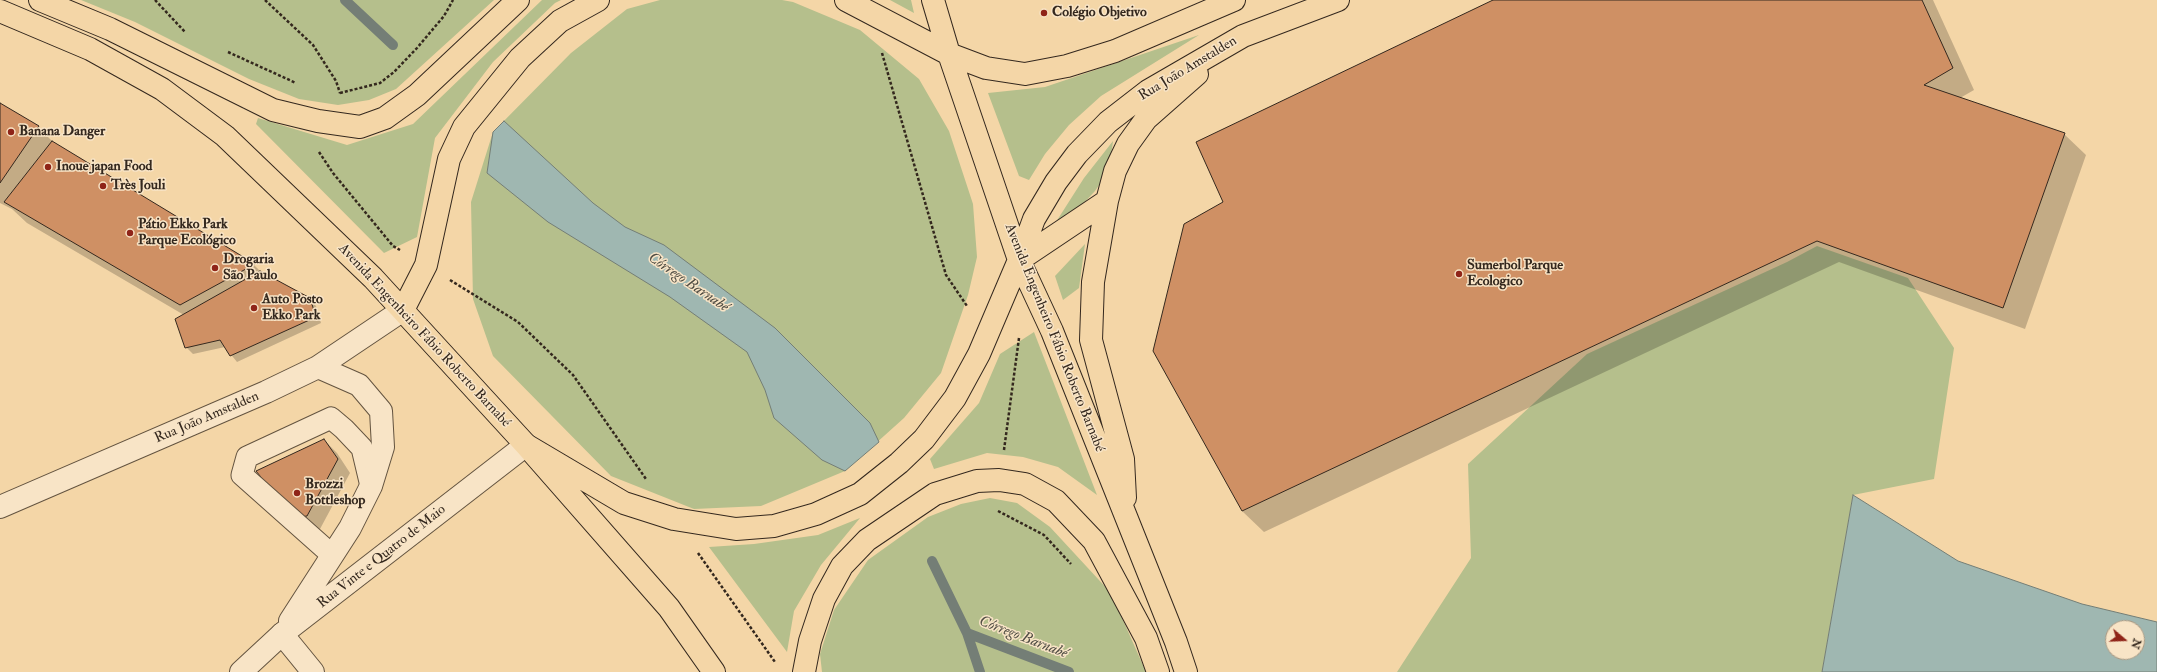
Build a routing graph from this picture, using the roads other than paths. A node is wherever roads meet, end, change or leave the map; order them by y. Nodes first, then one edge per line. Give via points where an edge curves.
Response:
1 (40, 0) edge
2 (518, 0) edge
3 (598, 0) edge
4 (846, 0) edge
5 (933, 0) edge
6 (1234, 0) edge
7 (1338, 0) edge
8 (0, 11) edge
9 (1243, 36) junction
10 (949, 54) junction
11 (1107, 201) junction
12 (1019, 260) junction
13 (403, 310) junction
14 (318, 367) junction
15 (526, 445) junction
16 (371, 486) junction
17 (0, 507) edge
18 (1126, 515) junction
19 (332, 556) junction
20 (282, 634) junction
21 (240, 672) edge
22 (313, 672) edge
23 (714, 672) edge
24 (804, 672) edge
25 (1158, 672) edge
26 (1186, 672) edge

1 - 2 main road via 110,29 273,110 318,122 360,127 385,118 417,95
3 - 13 main road via 560,21 520,58 464,127 449,159 426,265
4 - 10 main road
5 - 10 main road, Avenida Engenheiro Fábio Roberto Barnabé
6 - 10 main road via 1115,51 1067,66 1025,74 986,68
7 - 9 main road, Rua João Amstalden
8 - 13 main road, Avenida Engenheiro Fábio Roberto Barnabé via 90,49 162,89 219,131 374,278
9 - 11 main road via 1182,86 1146,120 1128,144 1115,171
9 - 12 main road, Rua João Amstalden via 1148,91 1108,122 1077,154 1056,182 1034,219
10 - 12 main road, Avenida Engenheiro Fábio Roberto Barnabé
11 - 12 main road
11 - 18 main road via 1093,282 1091,340 1123,459
12 - 15 main road, Rua João Amstalden via 979,354 954,398 924,439 899,464 860,494 816,514 774,526 736,529 674,519 624,503
12 - 18 main road, Avenida Engenheiro Fábio Roberto Barnabé via 1050,326
13 - 14 street, Rua João Amstalden
13 - 15 main road, Avenida Engenheiro Fábio Roberto Barnabé
14 - 16 street via 359,385 381,411 383,447
14 - 17 street, Rua João Amstalden
15 - 20 street, Rua Vinte e Quatro de Maio
15 - 23 main road, Avenida Engenheiro Fábio Roberto Barnabé via 669,608
16 - 19 street via 350,528
16 - 19 lane via 362,448 331,418 247,457 242,475
18 - 26 main road, Avenida Engenheiro Fábio Roberto Barnabé
19 - 20 street
20 - 21 street, Rua Vinte e Quatro de Maio
20 - 22 street
24 - 25 main road via 810,641 824,598 842,566 867,540 935,494 977,481 999,480 1025,484 1056,501 1094,542 1146,638

